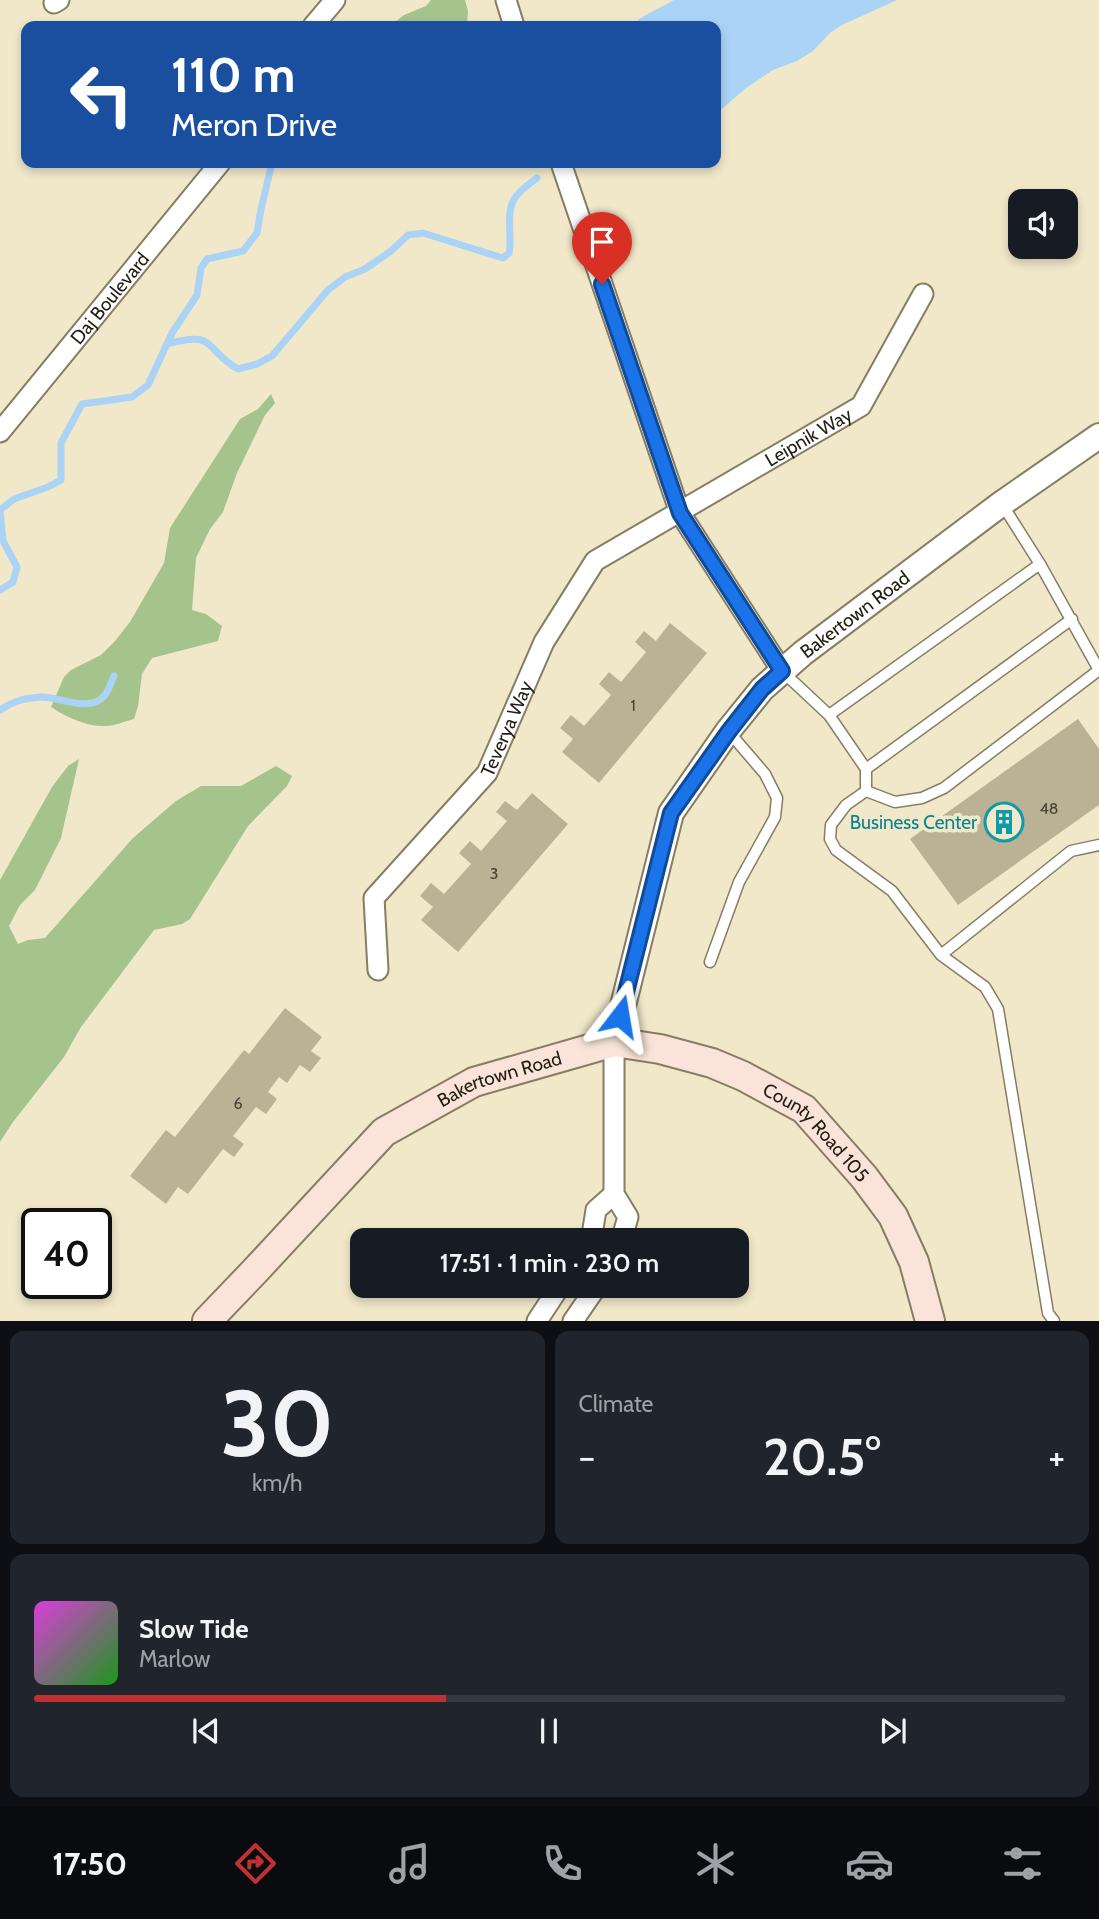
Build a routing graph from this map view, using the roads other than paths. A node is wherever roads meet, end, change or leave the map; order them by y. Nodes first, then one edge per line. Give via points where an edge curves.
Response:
1 (335, 0) edge
2 (506, 0) edge
3 (317, 21) edge
4 (512, 21) edge
5 (216, 168) edge
6 (563, 168) edge
7 (923, 294) dead end
8 (0, 432) edge
9 (1099, 436) edge
10 (1001, 504) junction
11 (680, 513) junction
12 (1040, 564) junction
13 (1072, 619) junction
14 (1099, 670) edge
15 (782, 671) junction
16 (829, 715) junction
17 (729, 731) junction
18 (866, 769) junction
19 (866, 791) junction
20 (1099, 845) edge
21 (941, 955) junction
22 (710, 962) dead end
23 (378, 971) dead end
24 (614, 1042) junction
25 (614, 1194) junction
26 (593, 1228) edge
27 (625, 1228) edge
28 (552, 1298) edge
29 (589, 1298) edge
30 (1049, 1318) edge
31 (207, 1321) edge
32 (537, 1321) edge
33 (573, 1321) edge
34 (930, 1321) edge

1 - 3 street
2 - 4 street
5 - 8 street, Daj Boulevard
6 - 11 street
7 - 11 street, Leipnik Way via 861,407
9 - 10 street, Bakertown Road
10 - 12 lane
10 - 15 street, Bakertown Road
11 - 15 street
11 - 23 street, Teverya Way via 595,561 544,642 487,773 374,898
12 - 13 lane
12 - 16 lane
13 - 14 lane
13 - 18 lane
14 - 19 lane via 944,788 922,798 895,802
15 - 16 lane
15 - 17 street, Bakertown Road
16 - 18 lane
17 - 22 lane via 765,774 777,798 775,817 739,882
17 - 24 street, Bakertown Road via 671,813
18 - 19 lane
19 - 21 lane via 846,805 831,825 830,839 836,850 892,891
20 - 21 lane via 1071,851
21 - 30 lane via 985,987 998,1009
24 - 25 street
24 - 31 main road, Bakertown Road via 474,1082 384,1132
24 - 34 main road, County Road 105 via 712,1063 804,1109 893,1216 914,1262
25 - 26 street via 596,1210
25 - 27 street via 628,1217
28 - 32 street
29 - 33 street

